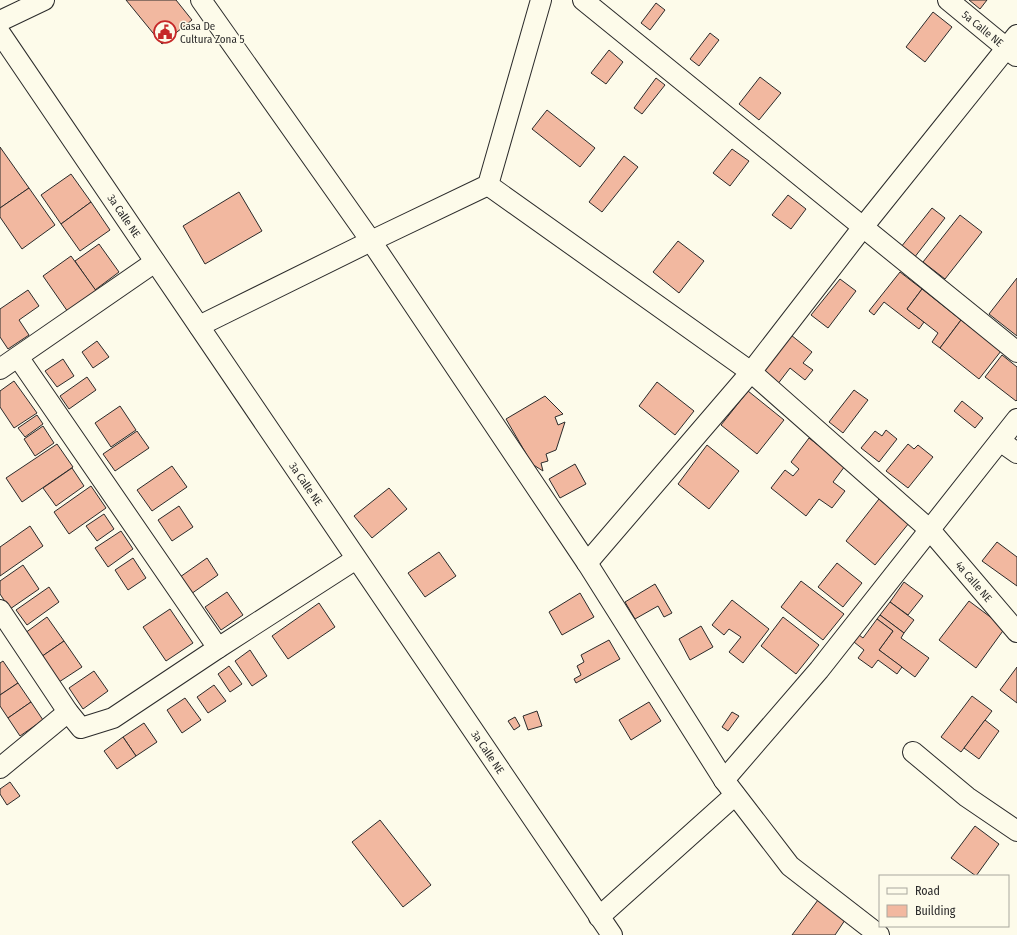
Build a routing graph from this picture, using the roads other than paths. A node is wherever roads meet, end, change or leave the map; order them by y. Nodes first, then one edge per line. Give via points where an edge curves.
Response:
1 (44, 0) edge
2 (201, 0) edge
3 (541, 0) edge
4 (583, 0) edge
5 (948, 0) edge
6 (0, 21) edge
7 (0, 33) edge
8 (1014, 46) edge
9 (488, 185) junction
10 (863, 226) junction
11 (371, 241) junction
12 (155, 262) junction
13 (199, 326) junction
14 (1017, 352) edge
15 (18, 357) junction
16 (0, 369) edge
17 (751, 372) junction
18 (1017, 419) edge
19 (1000, 441) junction
20 (1017, 453) edge
21 (930, 530) junction
22 (356, 558) junction
23 (587, 563) junction
24 (0, 610) edge
25 (1017, 632) edge
26 (218, 648) junction
27 (68, 712) junction
28 (913, 752) dead end
29 (0, 768) edge
30 (730, 788) junction
31 (1017, 831) edge
32 (599, 917) junction
33 (612, 935) edge
34 (879, 935) edge

1 - 6 street
2 - 11 street
3 - 9 street
4 - 10 street
5 - 8 street, 5a Calle NE
7 - 12 street, 3a Calle NE
8 - 10 street
9 - 11 street
9 - 17 street, 4a Calle NE
10 - 14 street
10 - 17 street
11 - 13 street
11 - 23 street
12 - 13 street, 3a Calle NE
12 - 15 street
13 - 22 street, 3a Calle NE
15 - 16 street
15 - 26 street
17 - 21 street, 4a Calle NE
17 - 23 street
18 - 19 street
19 - 20 street
19 - 21 street
21 - 25 street, 4a Calle NE
21 - 30 street
22 - 26 street
22 - 32 street, 3a Calle NE
23 - 30 street
24 - 27 street
26 - 27 street via 113,718 81,728
27 - 29 street
28 - 31 street via 967,797
30 - 32 street
30 - 34 street via 790,866
32 - 33 street, 3a Calle NE

